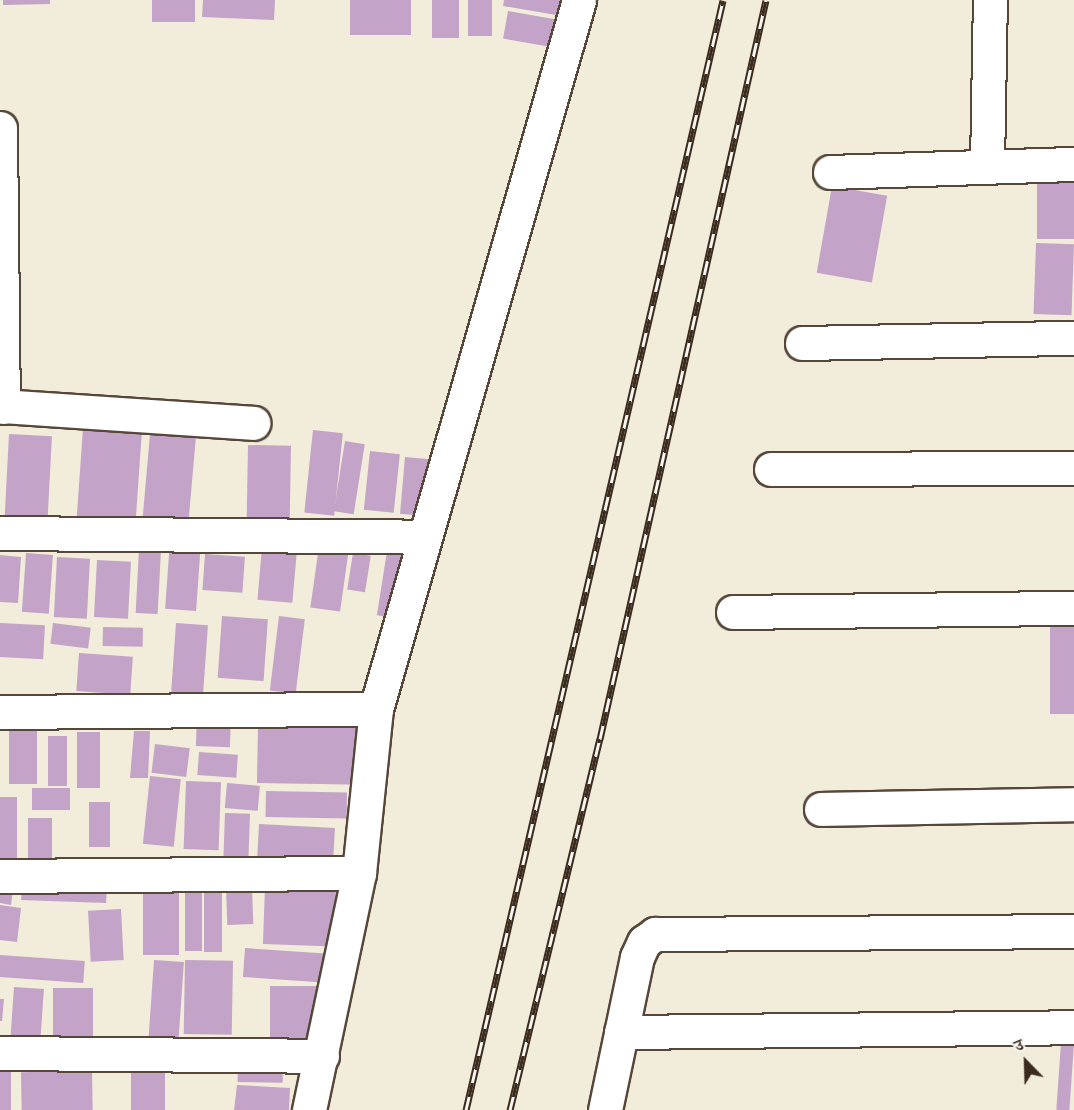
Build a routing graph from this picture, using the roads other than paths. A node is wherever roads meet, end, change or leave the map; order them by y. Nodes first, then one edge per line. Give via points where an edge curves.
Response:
1 (579, 0) edge
2 (990, 0) edge
3 (0, 128) edge
4 (1074, 164) edge
5 (987, 166) junction
6 (830, 172) dead end
7 (1074, 338) edge
8 (802, 343) dead end
9 (2, 406) edge
10 (253, 423) dead end
11 (1074, 468) edge
12 (771, 470) dead end
13 (0, 533) edge
14 (424, 537) junction
15 (1074, 608) edge
16 (733, 612) dead end
17 (376, 709) junction
18 (0, 712) edge
19 (1074, 804) edge
20 (820, 809) dead end
21 (359, 873) junction
22 (0, 876) edge
23 (1074, 931) edge
24 (1074, 1027) edge
25 (621, 1032) junction
26 (0, 1053) edge
27 (322, 1056) junction
28 (309, 1110) edge
29 (605, 1110) edge

1 - 14 street
2 - 5 street
3 - 9 street
4 - 5 street
5 - 6 street
7 - 8 street
9 - 10 street
11 - 12 street
13 - 14 street
14 - 17 street
15 - 16 street
17 - 18 street
17 - 21 street
19 - 20 street
21 - 22 street
21 - 27 street
23 - 25 street via 656,934 644,942 637,957
24 - 25 street
25 - 29 street
26 - 27 street
27 - 28 street

